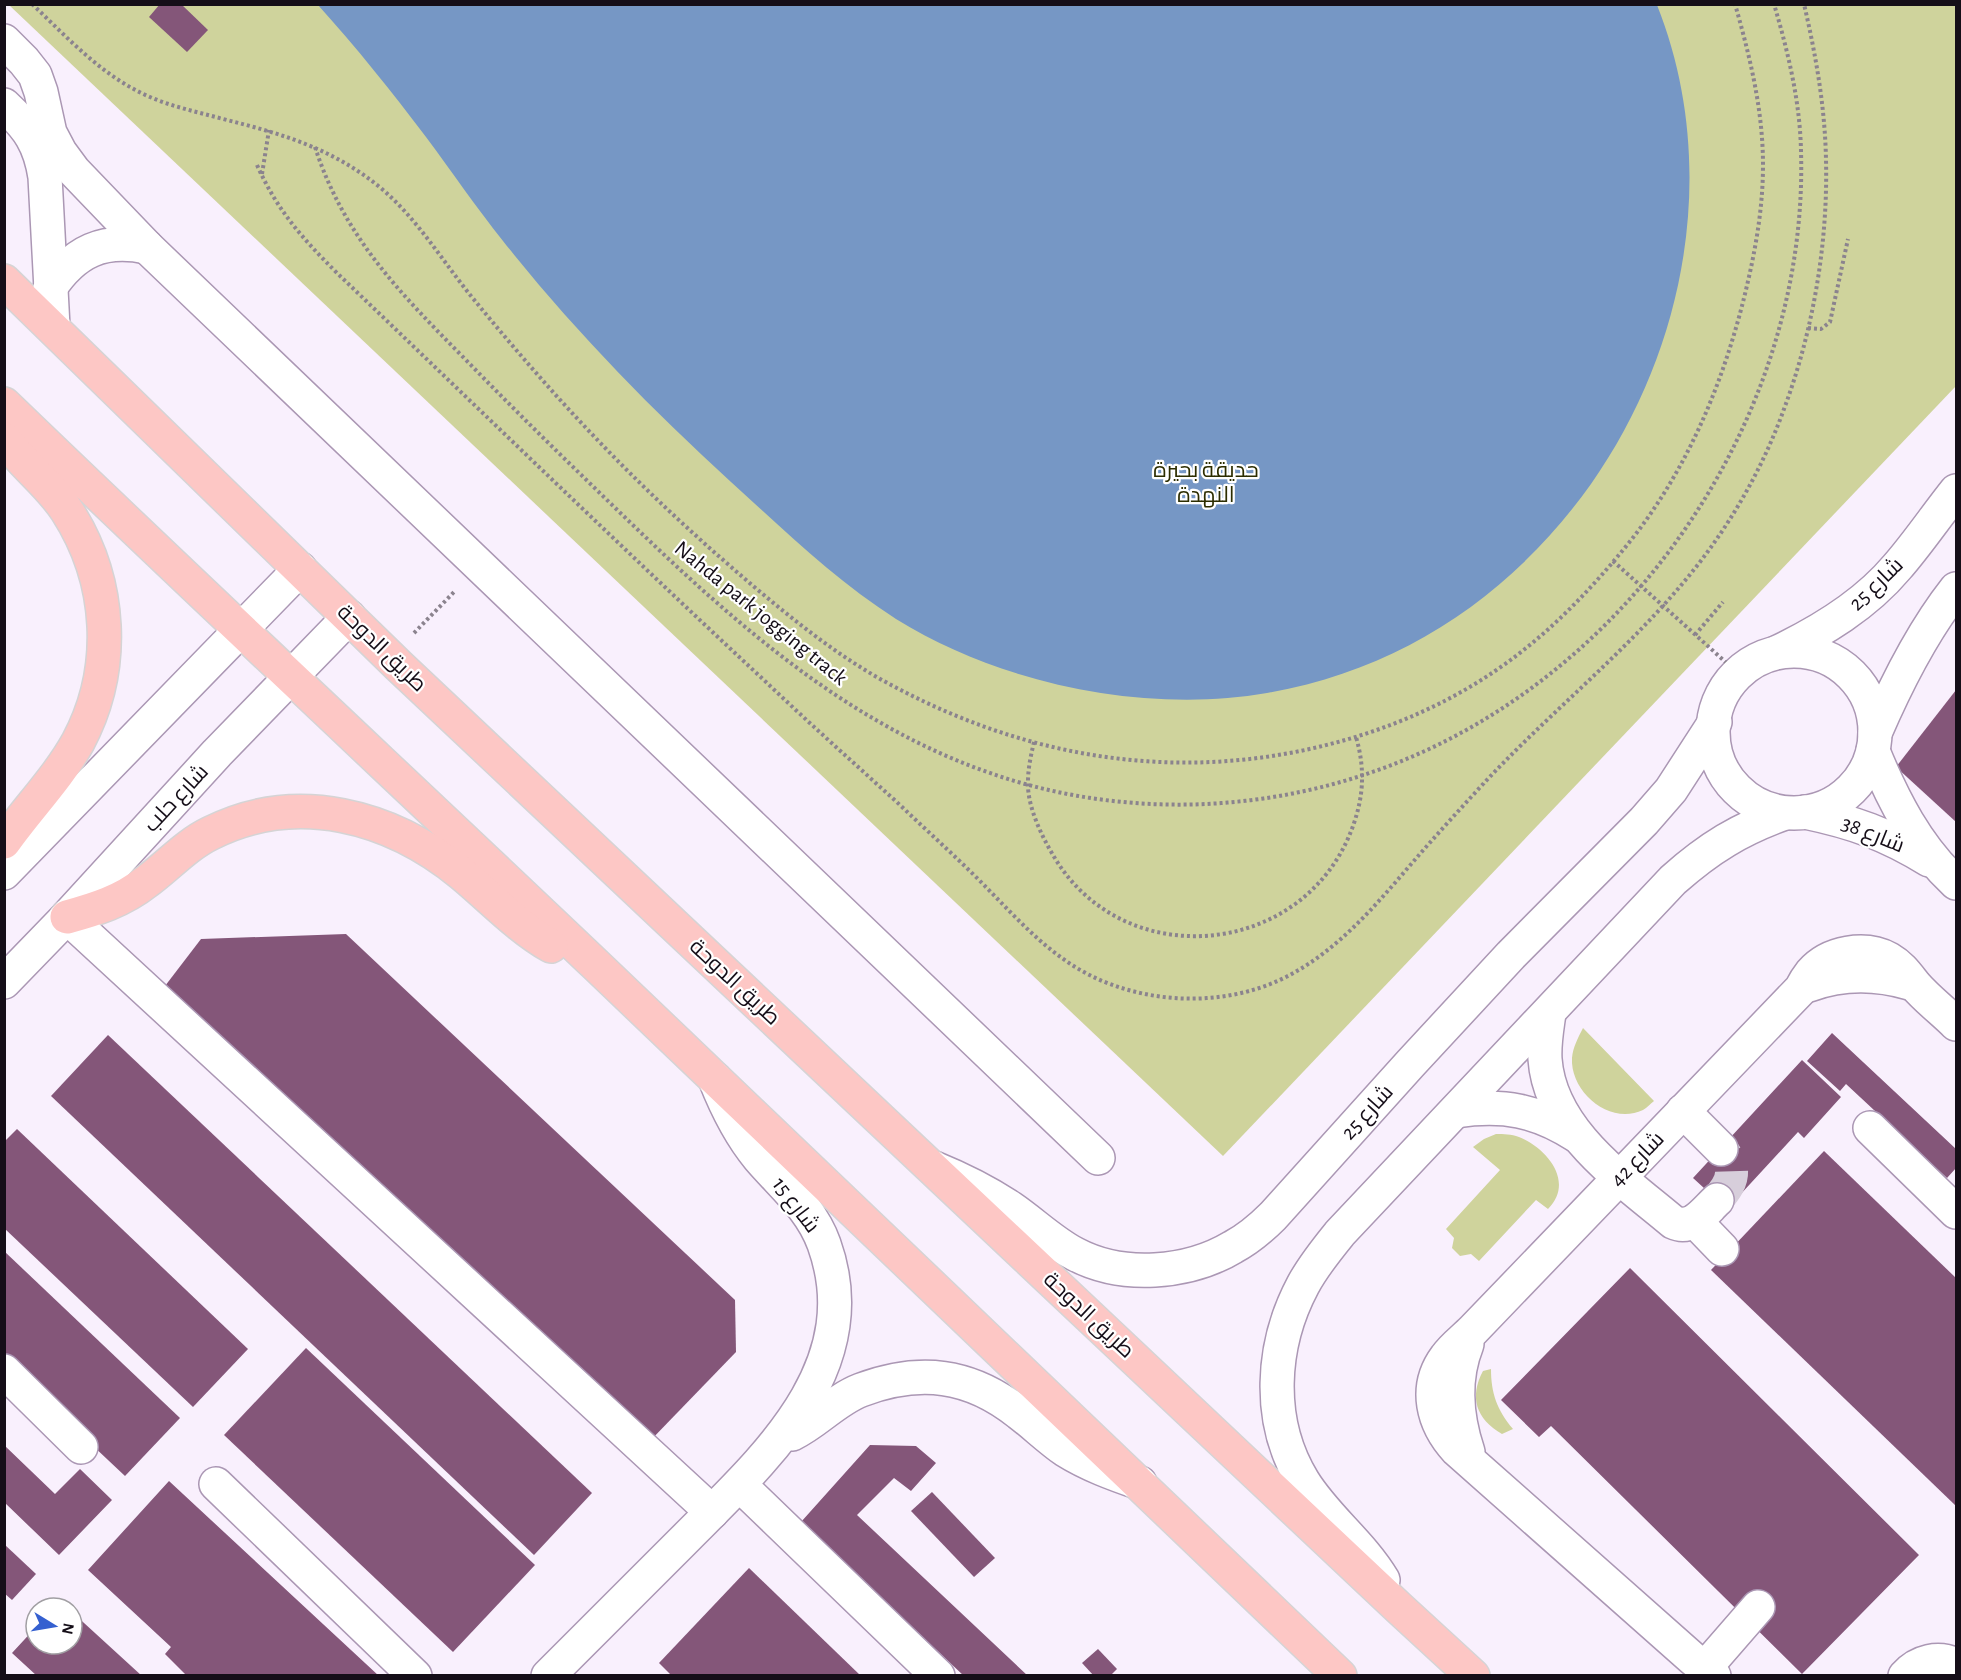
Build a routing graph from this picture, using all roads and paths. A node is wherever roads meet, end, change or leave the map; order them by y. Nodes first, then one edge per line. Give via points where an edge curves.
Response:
1 (32, 4) edge
2 (1735, 4) edge
3 (1774, 4) edge
4 (1804, 4) edge
5 (4, 41) edge
6 (4, 105) edge
7 (269, 130) junction
8 (44, 139) junction
9 (315, 147) junction
10 (257, 165) dead end
11 (262, 175) junction
12 (1848, 239) dead end
13 (147, 247) junction
14 (4, 281) edge
15 (50, 288) junction
16 (53, 327) junction
17 (1808, 328) junction
18 (4, 404) edge
19 (4, 439) edge
20 (1956, 491) edge
21 (1613, 561) junction
22 (480, 565) junction
23 (300, 569) junction
24 (1641, 586) junction
25 (1956, 589) edge
26 (1723, 602) dead end
27 (1663, 606) junction
28 (349, 617) junction
29 (242, 630) junction
30 (1695, 635) junction
31 (1774, 654) junction
32 (391, 657) junction
33 (1739, 674) junction
34 (291, 678) junction
35 (1715, 722) junction
36 (1356, 737) junction
37 (1034, 742) junction
38 (1874, 742) junction
39 (1363, 774) junction
40 (1028, 784) junction
41 (1795, 813) junction
42 (4, 842) edge
43 (4, 873) edge
44 (1947, 874) edge
45 (67, 917) junction
46 (598, 966) junction
47 (4, 982) edge
48 (1549, 1013) junction
49 (1956, 1024) edge
50 (715, 1079) junction
51 (1456, 1111) junction
52 (1683, 1111) junction
53 (1870, 1128) dead end
54 (1577, 1136) junction
55 (1721, 1149) tunnel mouth
56 (1098, 1158) dead end
57 (932, 1167) junction
58 (1620, 1177) junction
59 (1956, 1212) edge
60 (1722, 1249) dead end
61 (4, 1371) edge
62 (780, 1440) junction
63 (81, 1447) dead end
64 (1140, 1483) junction
65 (216, 1484) dead end
66 (740, 1485) junction
67 (712, 1512) junction
68 (1758, 1607) dead end
69 (1399, 1608) junction
70 (1956, 1665) edge
71 (1709, 1672) edge
72 (415, 1676) edge
73 (548, 1676) edge
74 (938, 1676) edge
75 (1340, 1676) edge
76 (1473, 1676) edge
77 (1905, 1676) edge

1 - 7 path, Nahda park jogging track via 88,57 124,84 163,102
2 - 21 path, Nahda park jogging track via 1762,129 1762,201 1749,277 1726,361 1694,440 1652,512
3 - 24 path, Nahda park jogging track via 1790,68 1801,151 1797,226 1784,308 1755,398 1718,479
4 - 17 path via 1815,52 1826,161 1820,264
5 - 8 street via 24,61 41,92
6 - 8 street
7 - 9 path, Nahda park jogging track
7 - 11 path
8 - 13 street
8 - 15 street
9 - 37 path, Nahda park jogging track via 366,177 393,199 514,348 615,459 718,557 785,613 857,665 896,687 970,721
9 - 40 path, Nahda park jogging track via 349,224 390,281 556,451 683,573 784,658 852,707 930,750
10 - 11 path
11 - 27 path via 288,220 337,273 1035,937 1077,970 1131,992 1160,998 1223,997 1284,978 1310,963 1362,920 1487,779
12 - 17 path via 1830,322 1821,328
13 - 15 street via 129,243 92,250 75,260
13 - 22 street
14 - 16 main road, طريق الدوحة
15 - 16 street
16 - 23 main road, طريق الدوحة
17 - 27 path via 1782,416 1735,512
18 - 29 main road
19 - 42 main road via 60,501 80,532 99,583 105,639 98,693 77,743
20 - 31 street, شارع 25 via 1870,595 1840,618
21 - 24 path
21 - 36 path, Nahda park jogging track via 1551,626 1495,671 1431,709
22 - 32 path
22 - 56 street
23 - 28 main road, طريق الدوحة
23 - 29 street
24 - 27 path
24 - 39 path, Nahda park jogging track via 1576,652 1514,700 1432,747
25 - 38 street via 1919,642 1895,687
26 - 30 path
27 - 30 path
28 - 32 main road, طريق الدوحة
28 - 34 street, شارع حلب
29 - 34 main road
29 - 43 street
30 - 33 path
31 - 33 street via 1755,661
31 - 38 street via 1816,654 1836,662 1853,676 1866,694 1873,715
32 - 57 main road, طريق الدوحة
33 - 35 street via 1722,696
34 - 45 street, شارع حلب
34 - 46 main road
35 - 41 street via 1714,743 1731,782 1764,808
35 - 57 street, شارع 25 via 1671,790 1644,821 1511,955 1273,1216 1233,1248 1209,1259 1156,1270 1101,1264 1075,1254 986,1192
36 - 37 path, Nahda park jogging track via 1274,757 1184,764 1095,756
36 - 39 path
37 - 40 path
38 - 41 street via 1866,769 1841,799
38 - 44 street, شارع 38 via 1899,808 1922,845
39 - 40 path, Nahda park jogging track via 1292,794 1184,805 1088,798
39 - 40 path via 1348,840 1322,880 1305,897 1252,927 1218,936 1193,937 1137,926 1087,897 1071,882 1047,845
41 - 44 street, شارع 38 via 1841,820 1875,831
41 - 48 street via 1760,822 1693,863
45 - 46 main road via 128,895 185,848 236,822 281,812 317,812 344,815 418,843 540,939 568,956
45 - 47 street, شارع حلب
45 - 67 street
46 - 50 main road
48 - 51 street
48 - 54 street via 1545,1059 1549,1083
49 - 52 street, شارع 42 via 1916,986 1882,977 1824,980 1801,988
50 - 62 street, شارع 15 via 741,1132 812,1219 824,1243 836,1295 834,1323 817,1381
50 - 64 main road
51 - 54 street via 1520,1111 1559,1124
51 - 69 street via 1321,1257 1291,1310 1277,1367 1281,1426 1302,1480 1381,1576
52 - 55 street
52 - 58 street, شارع 42
53 - 59 street
54 - 58 street
57 - 69 main road, طريق الدوحة
58 - 60 street via 1673,1222 1684,1225 1706,1211
58 - 71 street, شارع 42 via 1473,1330 1457,1384 1461,1427 1471,1462
61 - 63 street
62 - 64 street, شارع 15 via 859,1390 911,1377 933,1376 984,1390 1065,1450 1091,1465
62 - 66 street, شارع 15
64 - 75 main road
65 - 72 street
66 - 67 street, شارع 15
66 - 74 street
67 - 73 street, شارع 15
68 - 71 street
69 - 76 main road, طريق الدوحة
70 - 77 street via 1936,1660 1921,1664

